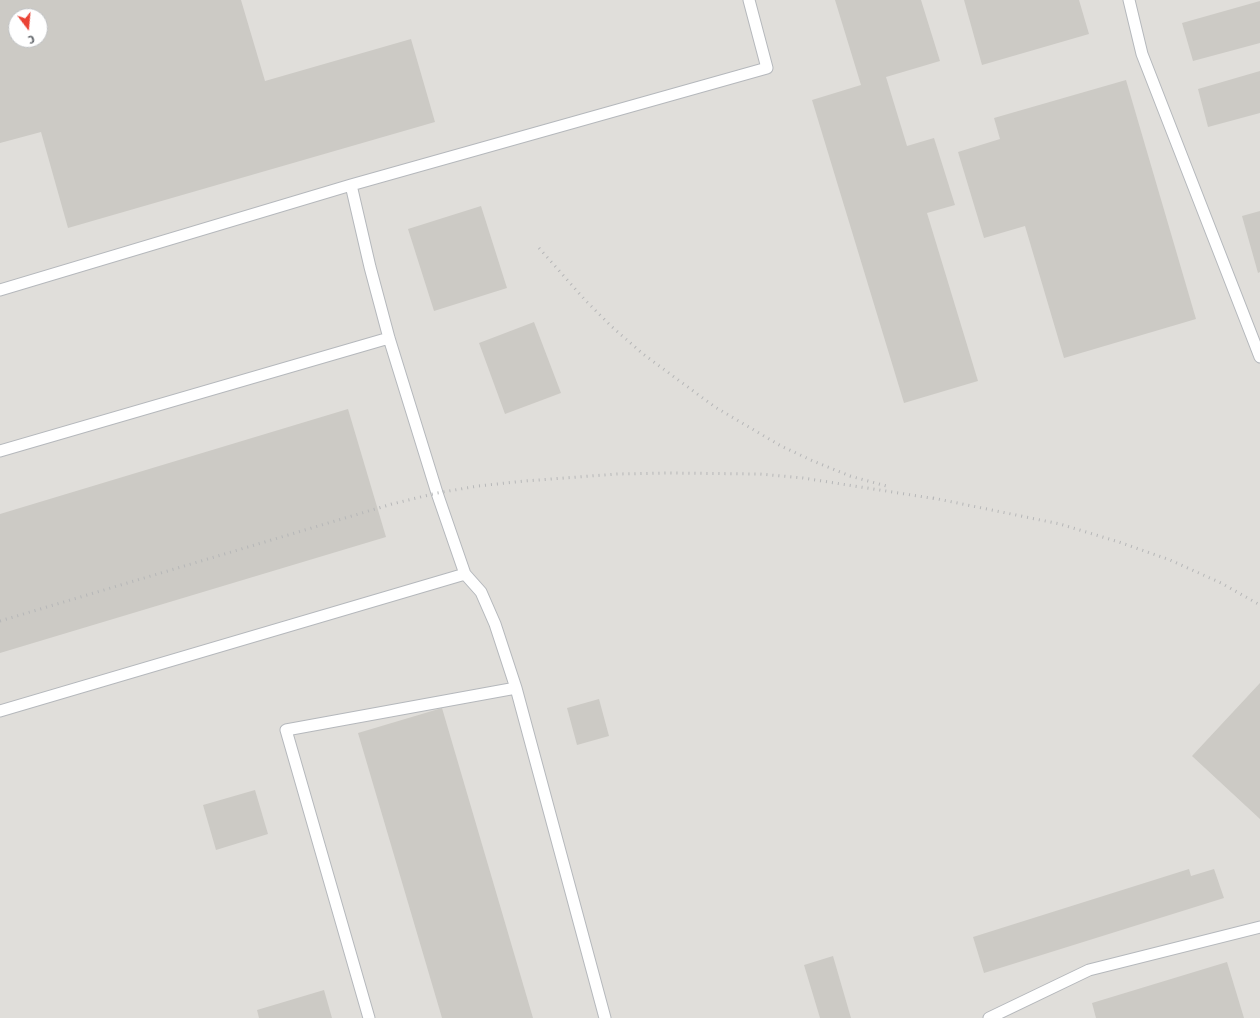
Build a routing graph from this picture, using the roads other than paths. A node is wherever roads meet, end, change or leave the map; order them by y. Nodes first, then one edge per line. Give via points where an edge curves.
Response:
1 (749, 0) edge
2 (1129, 0) edge
3 (351, 185) junction
4 (0, 290) edge
5 (389, 338) junction
6 (1260, 357) edge
7 (0, 451) edge
8 (464, 574) junction
9 (516, 688) junction
10 (0, 711) edge
11 (1260, 927) edge
12 (369, 1018) edge
13 (605, 1018) edge
14 (989, 1018) edge

1 - 3 lane via 767,68
2 - 6 lane via 1142,54
3 - 4 lane
3 - 5 lane
5 - 7 lane
5 - 8 lane
8 - 9 lane via 481,592 495,624
8 - 10 lane
9 - 12 lane via 286,730
9 - 13 lane
11 - 14 lane via 1089,970

